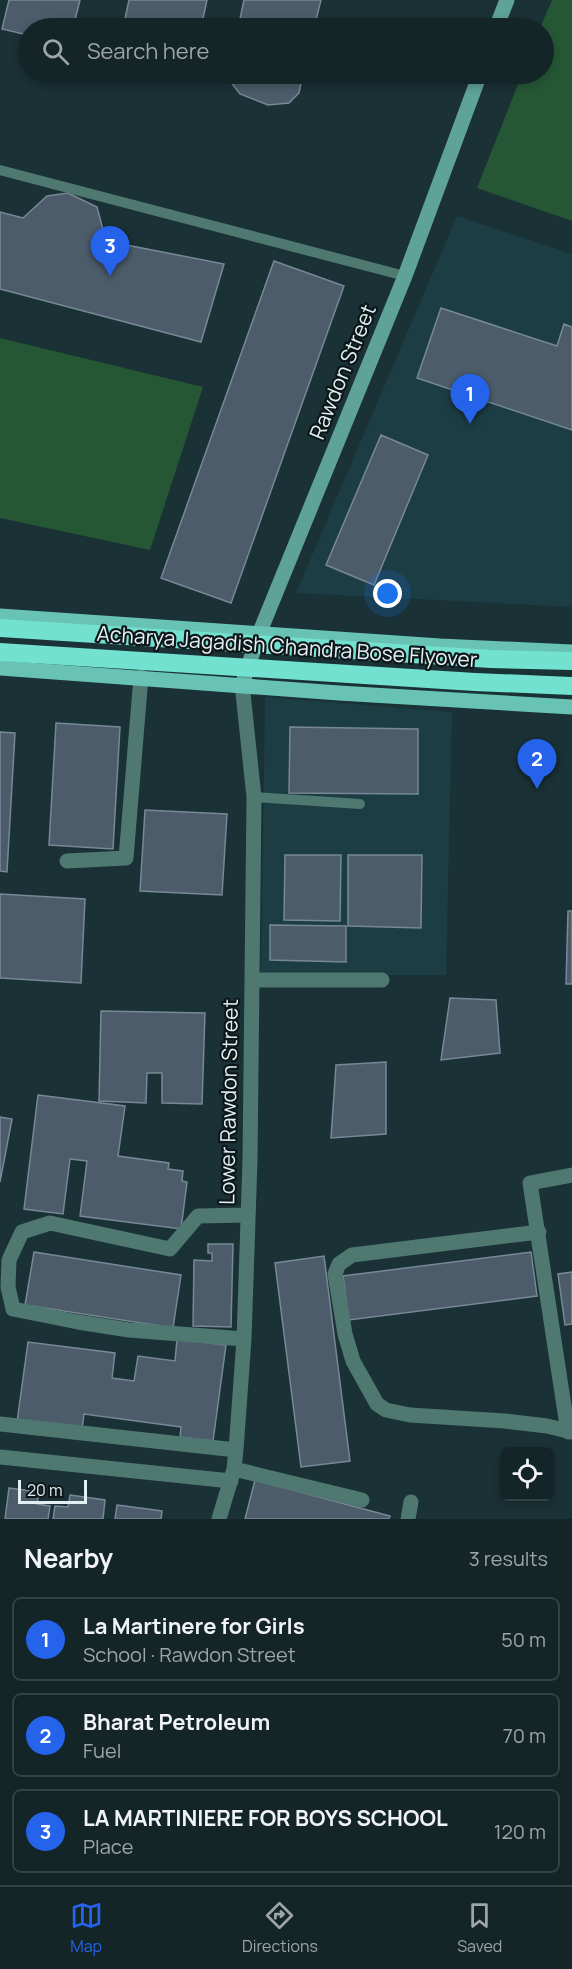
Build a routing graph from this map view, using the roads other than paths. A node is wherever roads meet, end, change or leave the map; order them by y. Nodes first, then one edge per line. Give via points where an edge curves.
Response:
1 (507, 0) edge
2 (500, 18) edge
3 (476, 84) edge
4 (0, 170) edge
5 (405, 276) junction
6 (0, 615) edge
7 (0, 628) edge
8 (259, 633) junction
9 (0, 652) edge
10 (572, 652) edge
11 (572, 661) edge
12 (0, 668) edge
13 (141, 677) junction
14 (242, 684) junction
15 (572, 686) edge
16 (572, 707) edge
17 (254, 797) junction
18 (360, 804) dead end
19 (67, 861) dead end
20 (253, 980) junction
21 (382, 980) dead end
22 (572, 1175) edge
23 (248, 1215) junction
24 (539, 1232) junction
25 (244, 1339) junction
26 (0, 1424) edge
27 (570, 1432) edge
28 (236, 1450) junction
29 (0, 1457) edge
30 (232, 1475) junction
31 (362, 1500) dead end
32 (411, 1502) dead end
33 (219, 1519) edge
34 (408, 1519) edge

1 - 2 street
3 - 5 street, Rawdon Street
4 - 5 lane
5 - 8 street, Rawdon Street
6 - 8 main road
7 - 11 highway, Acharya Jagadish Chandra Bose Flyover, bridge
8 - 10 main road
8 - 14 street, Rawdon Street
9 - 15 highway, Acharya Jagadish Chandra Bose Flyover, bridge
12 - 13 main road
13 - 14 main road
13 - 19 street via 126,858
14 - 16 main road
14 - 17 street, Lower Rawdon Street
17 - 18 lane
17 - 20 street, Lower Rawdon Street
20 - 21 street
20 - 23 street, Lower Rawdon Street
22 - 24 street via 530,1183
23 - 25 street, Lower Rawdon Street
23 - 25 street via 198,1216 170,1249 50,1223 22,1232 9,1260 13,1309 129,1329
24 - 27 street
24 - 27 street via 352,1255 339,1264 335,1274 353,1361 377,1404 410,1415 505,1421
25 - 28 street, Lower Rawdon Street
26 - 28 street
28 - 30 street, Lower Rawdon Street
29 - 30 street
30 - 31 street
30 - 33 street, Lower Rawdon Street
32 - 34 street

